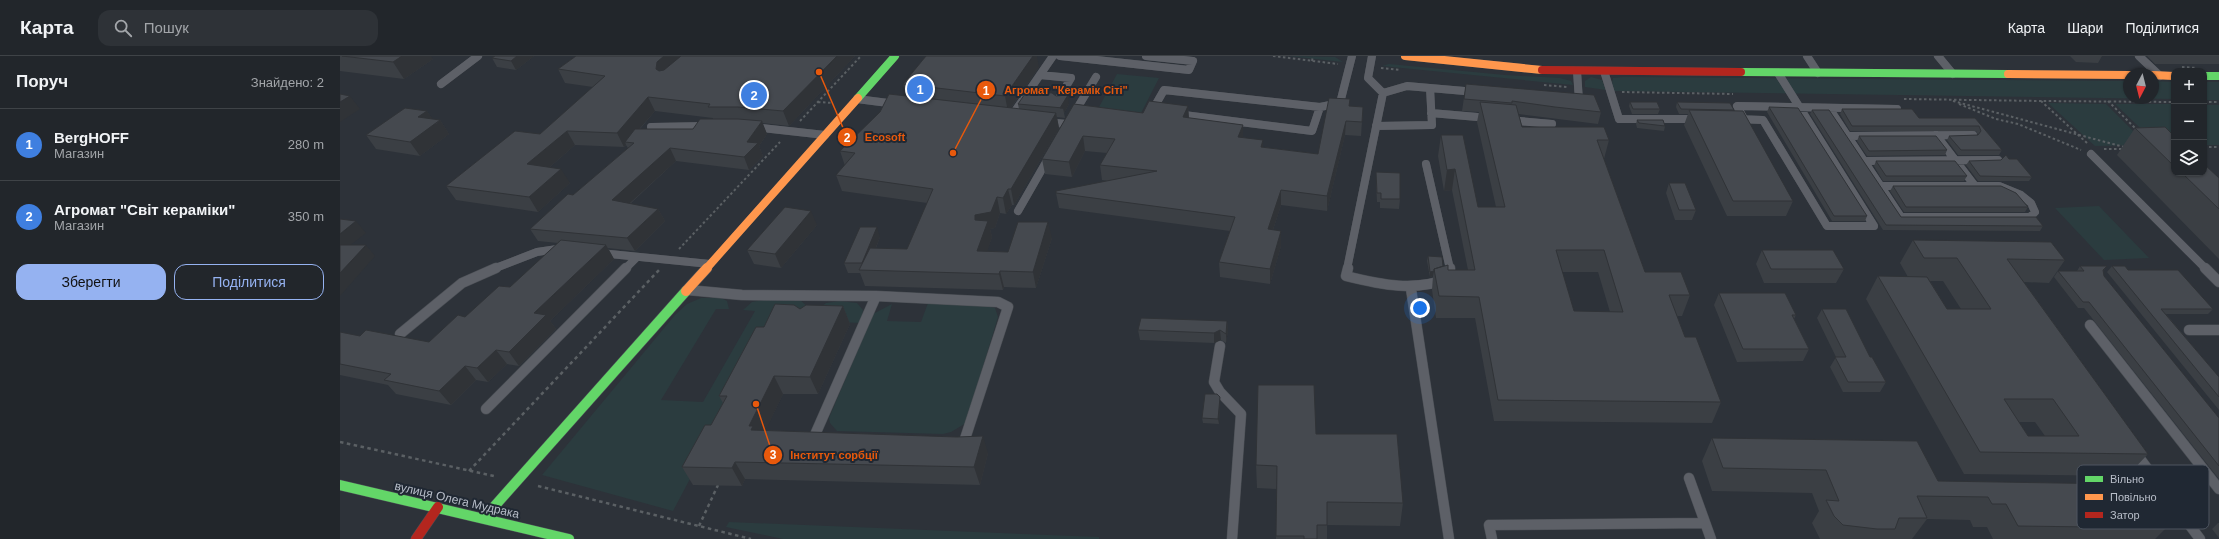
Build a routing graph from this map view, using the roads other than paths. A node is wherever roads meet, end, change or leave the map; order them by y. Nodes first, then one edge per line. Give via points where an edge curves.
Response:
1 (478, 56) edge
2 (895, 56) edge
3 (1053, 56) edge
4 (1060, 56) edge
5 (1146, 56) edge
6 (1154, 56) edge
7 (1352, 56) edge
8 (1372, 56) edge
9 (1405, 56) edge
10 (1807, 56) edge
11 (1938, 56) edge
12 (2139, 56) edge
13 (2150, 68) edge
14 (1577, 71) junction
15 (1604, 71) junction
16 (1778, 73) junction
17 (1818, 73) junction
18 (1953, 74) junction
19 (1040, 75) junction
20 (2123, 75) edge
21 (2159, 76) edge
22 (2171, 76) edge
23 (2207, 76) edge
24 (2219, 76) edge
25 (1096, 77) dead end
26 (440, 84) dead end
27 (1430, 88) junction
28 (1383, 93) junction
29 (1485, 93) edge
30 (858, 99) junction
31 (1058, 100) edge
32 (1563, 100) edge
33 (904, 104) edge
34 (1800, 106) junction
35 (1320, 107) junction
36 (1829, 108) junction
37 (1897, 109) edge
38 (1431, 113) junction
39 (1011, 117) edge
40 (1705, 119) edge
41 (1728, 119) edge
42 (1744, 119) junction
43 (1039, 121) edge
44 (1067, 124) junction
45 (1552, 124) dead end
46 (714, 126) edge
47 (744, 126) edge
48 (1376, 126) junction
49 (651, 127) edge
50 (825, 135) junction
51 (1936, 135) junction
52 (1973, 135) edge
53 (1847, 136) junction
54 (1060, 138) edge
55 (1052, 151) edge
56 (2091, 154) road end
57 (1864, 160) junction
58 (1955, 160) junction
59 (1998, 160) edge
60 (1426, 164) dead end
61 (1881, 186) junction
62 (1975, 186) junction
63 (1018, 211) dead end
64 (576, 250) edge
65 (591, 252) edge
66 (637, 257) junction
67 (710, 264) junction
68 (2219, 282) edge
69 (1411, 289) junction
70 (688, 290) junction
71 (820, 296) junction
72 (876, 296) junction
73 (814, 308) edge
74 (2090, 325) dead end
75 (2189, 330) dead end
76 (2219, 330) edge
77 (400, 334) dead end
78 (1220, 346) dead end
79 (486, 409) dead end
80 (830, 438) edge
81 (2128, 442) edge
82 (955, 447) edge
83 (2145, 465) edge
84 (2200, 465) edge
85 (2209, 476) edge
86 (1689, 478) dead end
87 (340, 486) edge
88 (2219, 489) edge
89 (438, 508) junction
90 (484, 518) junction
91 (1705, 523) junction
92 (2193, 529) edge
93 (416, 539) edge
94 (568, 539) edge
95 (1232, 539) edge
96 (1449, 539) edge
97 (1492, 539) edge
98 (1711, 539) edge
99 (2200, 539) edge

1 - 26 lane
2 - 30 main road
3 - 19 lane
4 - 6 lane via 1190,70 1193,61
5 - 6 lane
7 - 35 lane via 1340,103
8 - 28 lane via 1368,78
9 - 14 main road via 1529,69
10 - 17 lane
11 - 18 lane
12 - 13 lane
14 - 15 main road
14 - 32 lane via 1579,101
15 - 16 main road
15 - 40 lane via 1619,119
16 - 17 main road
16 - 34 lane
17 - 18 main road
18 - 20 main road
19 - 31 lane via 1071,78
19 - 39 lane
21 - 22 main road
23 - 24 main road
25 - 44 lane
27 - 28 lane via 1407,86
27 - 29 lane
27 - 38 lane
28 - 48 lane
30 - 33 lane
30 - 50 main road
34 - 36 lane
34 - 42 lane via 1737,106
34 - 42 lane via 1874,226 1828,226 1763,120
35 - 35 lane via 1164,90 1152,111 1312,131
36 - 37 lane
36 - 53 lane
38 - 45 lane
38 - 48 lane via 1432,125
41 - 42 lane
43 - 44 lane
44 - 54 lane
46 - 49 lane
47 - 50 lane
48 - 69 lane via 1346,276
50 - 67 main road
51 - 52 lane
51 - 53 lane
51 - 58 lane
53 - 57 lane
55 - 63 lane
56 - 68 lane
57 - 58 lane
57 - 61 lane
58 - 59 lane
58 - 62 lane
60 - 69 lane via 1451,272 1450,278 1443,281
61 - 62 lane
61 - 62 lane via 1901,216 2030,217 2035,212 2031,203 2021,195 1999,186
64 - 77 lane via 561,248 537,252 482,273 462,283
65 - 66 lane
66 - 67 lane
66 - 79 lane
67 - 70 main road
69 - 96 lane
70 - 71 lane via 742,295
70 - 90 main road
71 - 72 lane
71 - 73 lane
72 - 80 lane via 814,437
72 - 82 lane via 998,302 1008,306 963,448
74 - 84 lane
75 - 76 lane
78 - 95 lane via 1214,382 1241,414
81 - 83 lane
85 - 88 lane
86 - 91 lane
87 - 89 main road, вулиця Олега Мудрака
89 - 90 main road, вулиця Олега Мудрака
89 - 93 main road
90 - 94 main road, вулиця Олега Мудрака
91 - 97 lane via 1489,525
91 - 98 lane
92 - 99 lane

